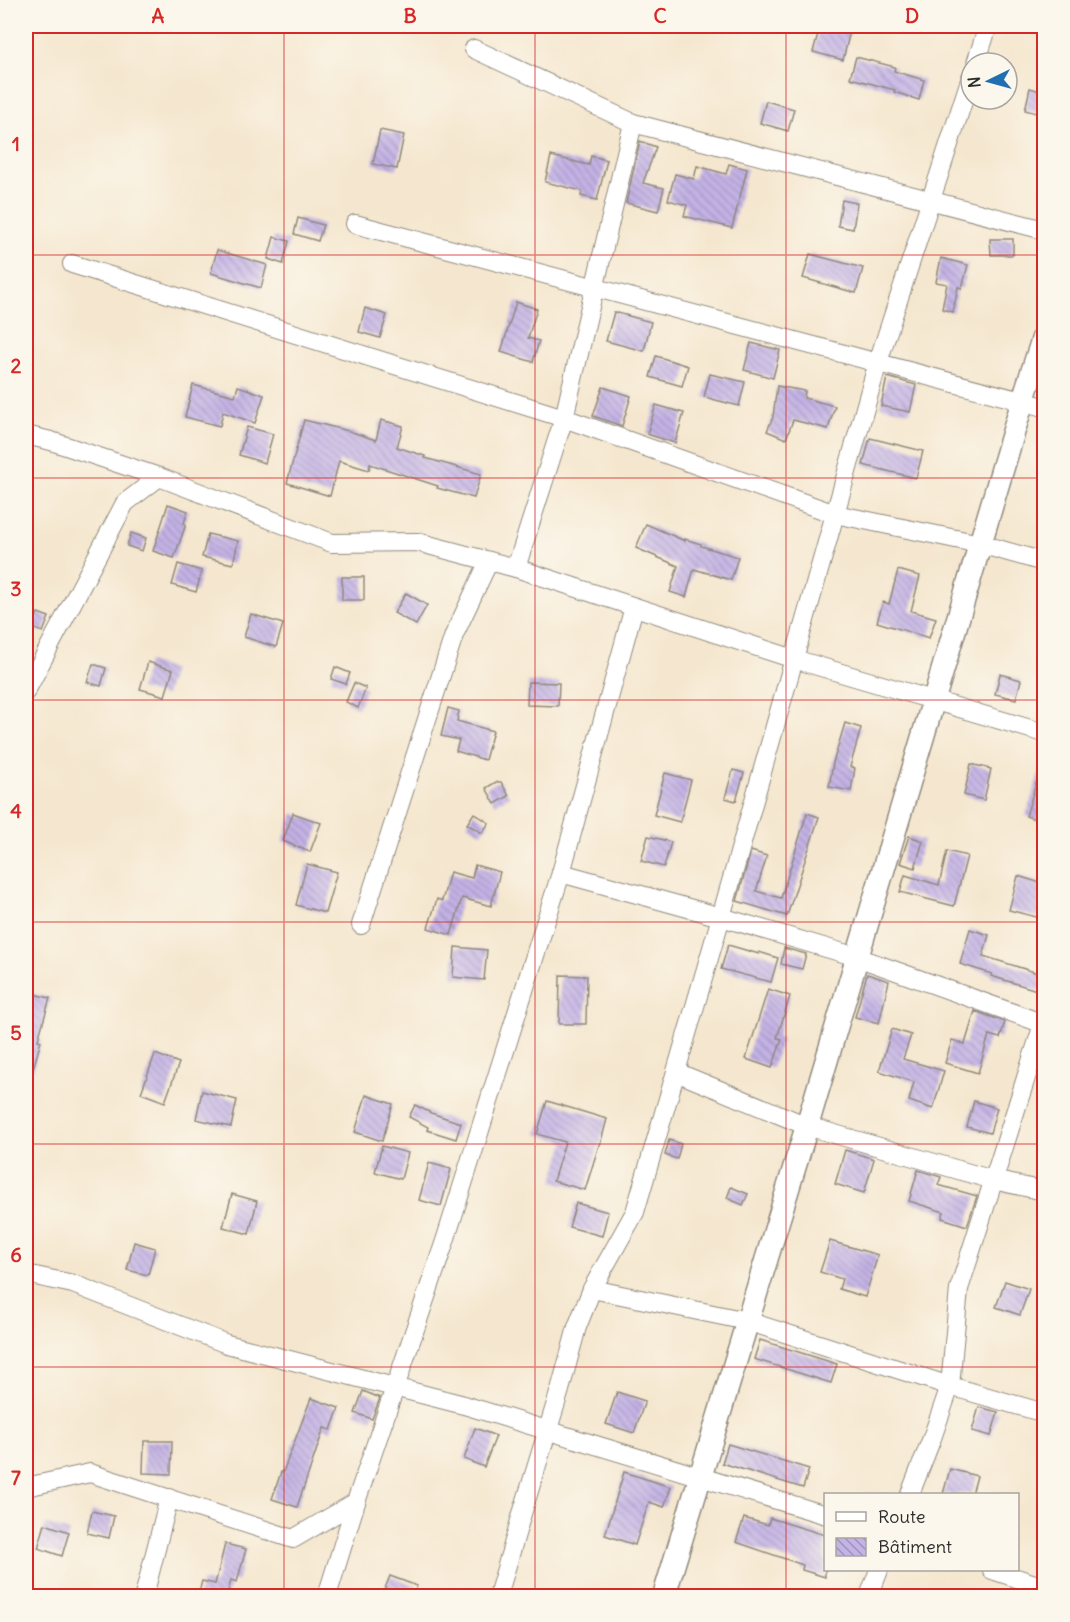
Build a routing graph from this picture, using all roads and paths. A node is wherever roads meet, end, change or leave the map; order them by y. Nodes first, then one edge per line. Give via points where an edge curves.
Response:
1 (988, 26) edge
2 (474, 49) dead end
3 (980, 51) edge
4 (960, 111) edge
5 (633, 123) junction
6 (931, 199) junction
7 (355, 224) dead end
8 (1044, 230) edge
9 (72, 264) dead end
10 (595, 288) junction
11 (1044, 335) edge
12 (878, 362) junction
13 (1034, 404) edge
14 (564, 418) junction
15 (26, 435) edge
16 (159, 477) junction
17 (835, 514) junction
18 (980, 544) junction
19 (489, 561) junction
20 (1044, 562) edge
21 (516, 568) junction
22 (634, 607) junction
23 (794, 659) junction
24 (26, 691) edge
25 (934, 700) junction
26 (1044, 733) edge
27 (561, 873) junction
28 (721, 917) junction
29 (361, 925) dead end
30 (857, 957) junction
31 (1044, 1023) edge
32 (676, 1072) junction
33 (807, 1126) junction
34 (993, 1180) junction
35 (1044, 1191) edge
36 (26, 1274) edge
37 (592, 1289) junction
38 (747, 1321) junction
39 (950, 1386) junction
40 (395, 1387) junction
41 (1044, 1413) edge
42 (548, 1431) junction
43 (700, 1477) junction
44 (26, 1487) edge
45 (910, 1493) edge
46 (169, 1498) junction
47 (356, 1502) junction
48 (824, 1515) edge
49 (878, 1571) edge
50 (998, 1571) edge
51 (1044, 1587) edge
52 (144, 1596) edge
53 (327, 1596) edge
54 (498, 1596) edge
55 (664, 1596) edge
56 (869, 1596) edge

1 - 3 street
2 - 5 street
4 - 6 street
5 - 6 street
5 - 10 street
6 - 8 street
6 - 12 street
7 - 10 street
9 - 14 street
10 - 12 street
10 - 14 street
11 - 13 street
12 - 13 street
12 - 17 street
13 - 18 street
14 - 17 street
14 - 21 street
15 - 16 street
16 - 19 street via 332,543 417,542
16 - 24 street via 125,503
17 - 18 street
17 - 23 street
18 - 20 street
18 - 25 street
19 - 21 street
19 - 29 street via 454,634
21 - 22 street
22 - 23 street
22 - 27 street
23 - 25 street
23 - 28 street
25 - 26 street
25 - 30 street
27 - 28 street
27 - 40 street
28 - 30 street
28 - 32 street
30 - 31 street
30 - 33 street
31 - 34 street
32 - 33 street
32 - 37 street via 635,1212
33 - 34 street
33 - 38 street
34 - 35 street
34 - 39 street via 959,1289
36 - 40 street via 73,1284 227,1344
37 - 38 street
37 - 42 street via 576,1327
38 - 39 street
38 - 43 street
39 - 41 street
39 - 45 street
40 - 42 street
40 - 47 street
42 - 43 street
42 - 54 street
43 - 48 street
43 - 55 street
44 - 46 street via 90,1473
46 - 47 street via 293,1539
46 - 52 street
47 - 53 street
49 - 56 street
50 - 51 street

